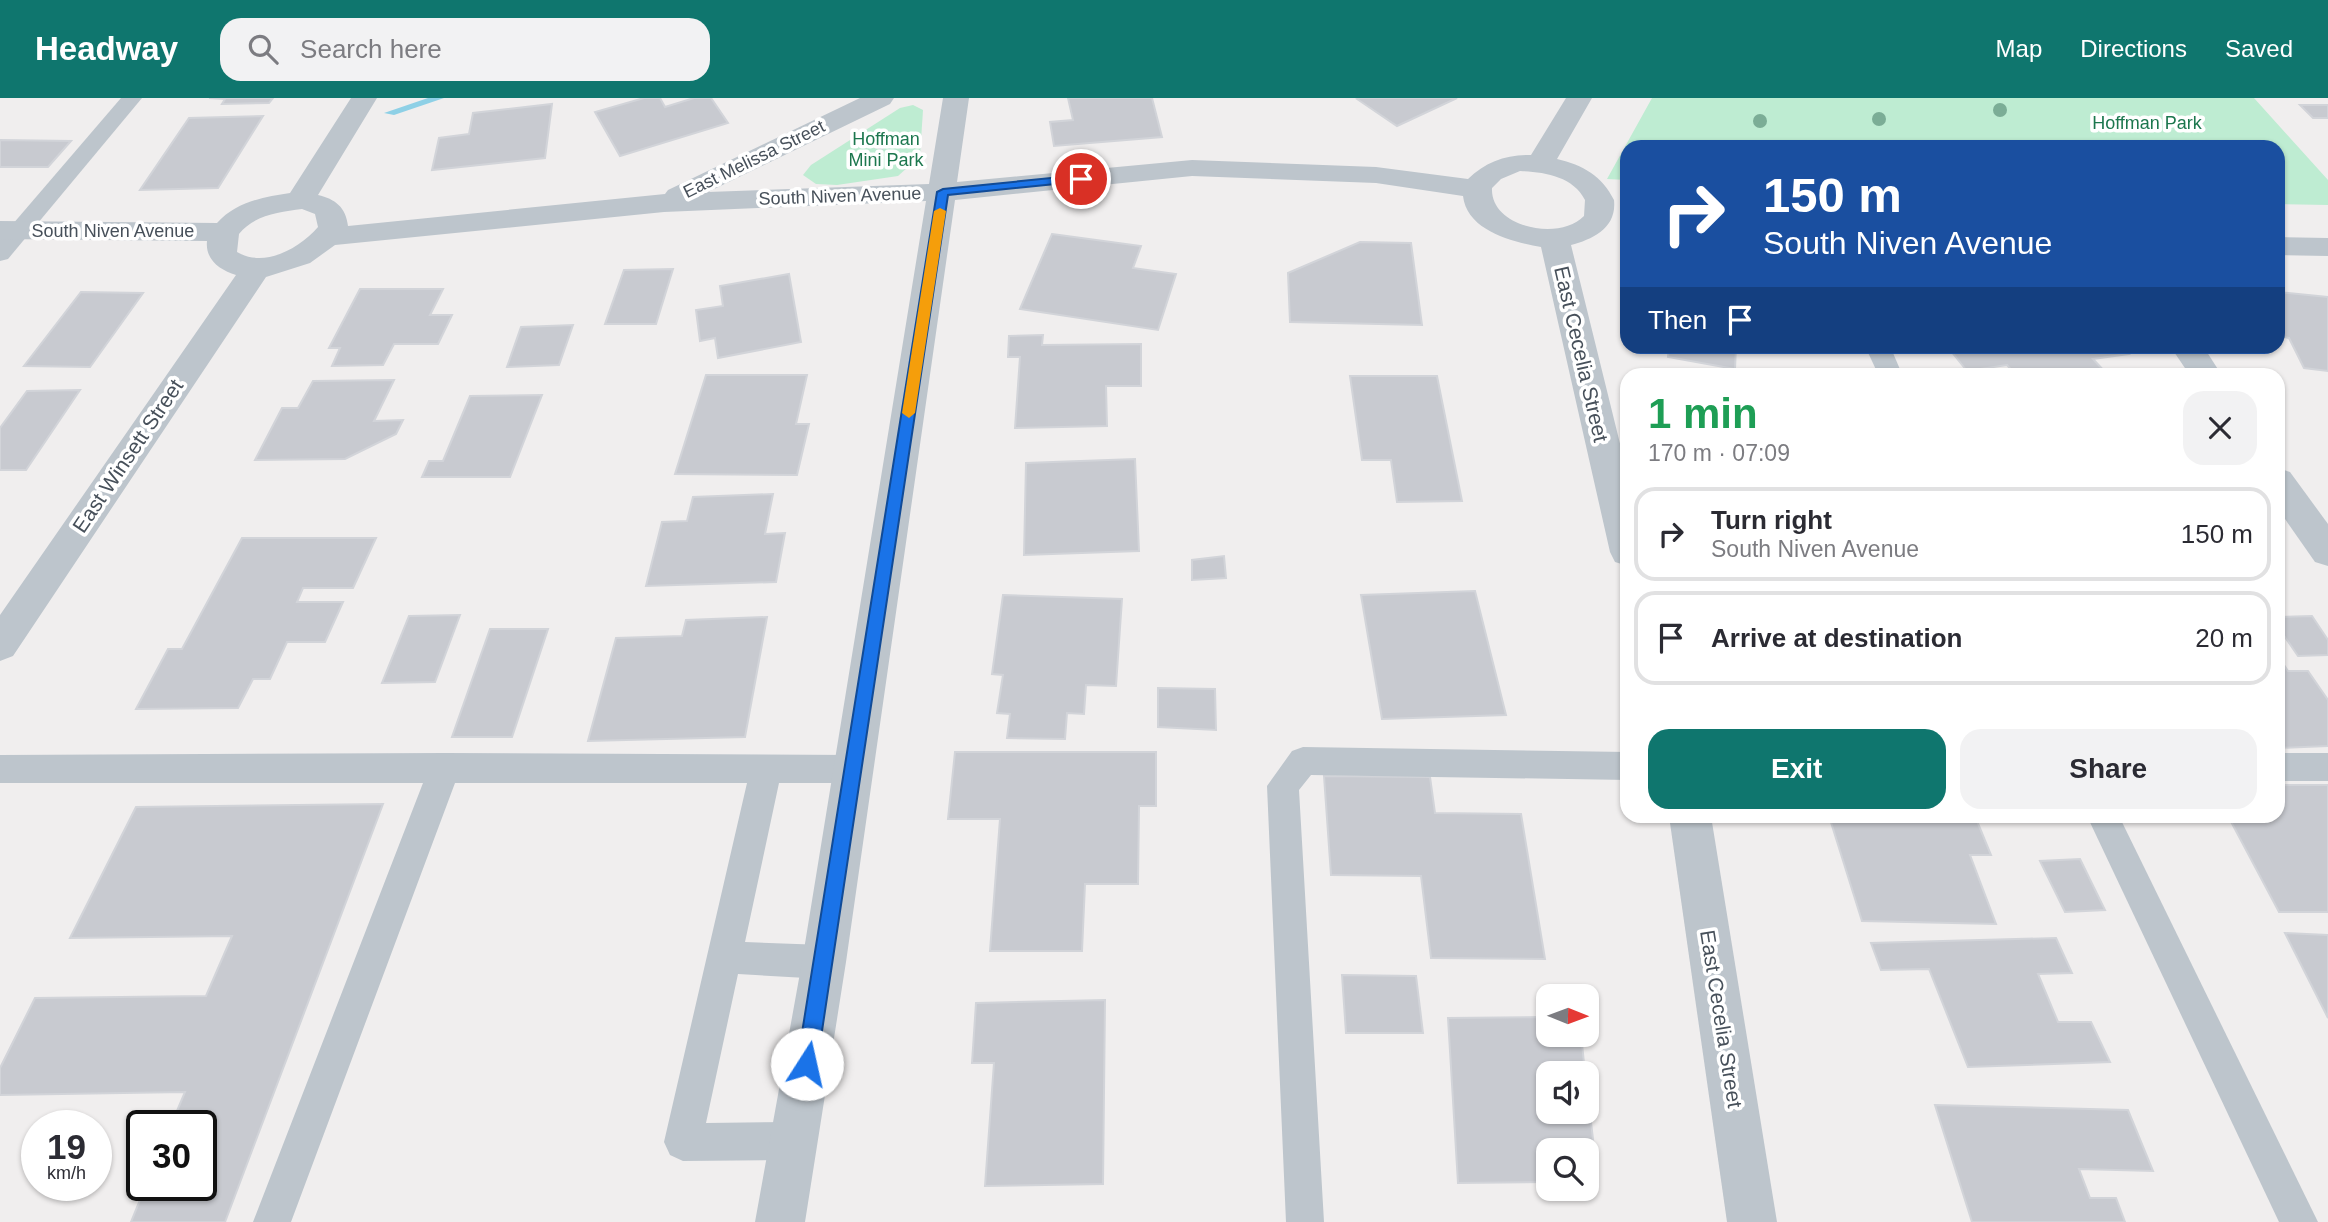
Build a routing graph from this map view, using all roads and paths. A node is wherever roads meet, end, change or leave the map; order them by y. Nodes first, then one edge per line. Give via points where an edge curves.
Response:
1 (132, 98) edge
2 (364, 98) edge
3 (881, 98) edge
4 (956, 98) edge
5 (1579, 98) edge
6 (1541, 164) junction
7 (1478, 189) junction
8 (943, 192) junction
9 (300, 201) junction
10 (664, 203) junction
11 (1614, 211) edge
12 (10, 230) edge
13 (226, 232) junction
14 (327, 237) junction
15 (1554, 239) junction
16 (2285, 246) edge
17 (2328, 247) edge
18 (0, 254) edge
19 (257, 267) junction
20 (2285, 491) edge
21 (1620, 518) edge
22 (2328, 552) edge
23 (0, 645) edge
24 (1620, 766) edge
25 (445, 767) junction
26 (2285, 767) edge
27 (2328, 767) edge
28 (0, 769) edge
29 (854, 769) junction
30 (766, 770) junction
31 (1691, 823) edge
32 (2106, 823) edge
33 (724, 957) junction
34 (824, 962) junction
35 (794, 1141) junction
36 (272, 1222) edge
37 (780, 1222) edge
38 (1305, 1222) edge
39 (1752, 1222) edge
40 (2299, 1222) edge

1 - 12 lane
2 - 9 street
3 - 10 street, East Melissa Street
4 - 8 street
5 - 6 street
6 - 7 street via 1500,167 1487,175
6 - 11 street via 1587,181 1602,204
7 - 8 street, South Niven Avenue via 1376,175 1192,168
7 - 15 street via 1479,208 1489,219 1522,236
8 - 10 street, South Niven Avenue
8 - 29 street
9 - 13 street via 264,207
9 - 14 street via 329,209 334,218
10 - 14 street, South Niven Avenue
11 - 15 street via 1579,234
12 - 13 street, South Niven Avenue
12 - 18 lane
13 - 19 street via 220,248 225,258
14 - 19 street via 292,260
15 - 21 street, East Cecelia Street
16 - 17 street
19 - 23 street, East Winsett Street
20 - 22 street
24 - 38 lane via 1303,761 1283,786
25 - 28 lane
25 - 30 lane
25 - 36 lane
26 - 27 lane
29 - 30 lane
29 - 34 street
30 - 33 lane
31 - 39 street, East Cecelia Street
32 - 40 lane
33 - 34 lane
33 - 35 lane via 683,1142
34 - 35 street
35 - 37 street

